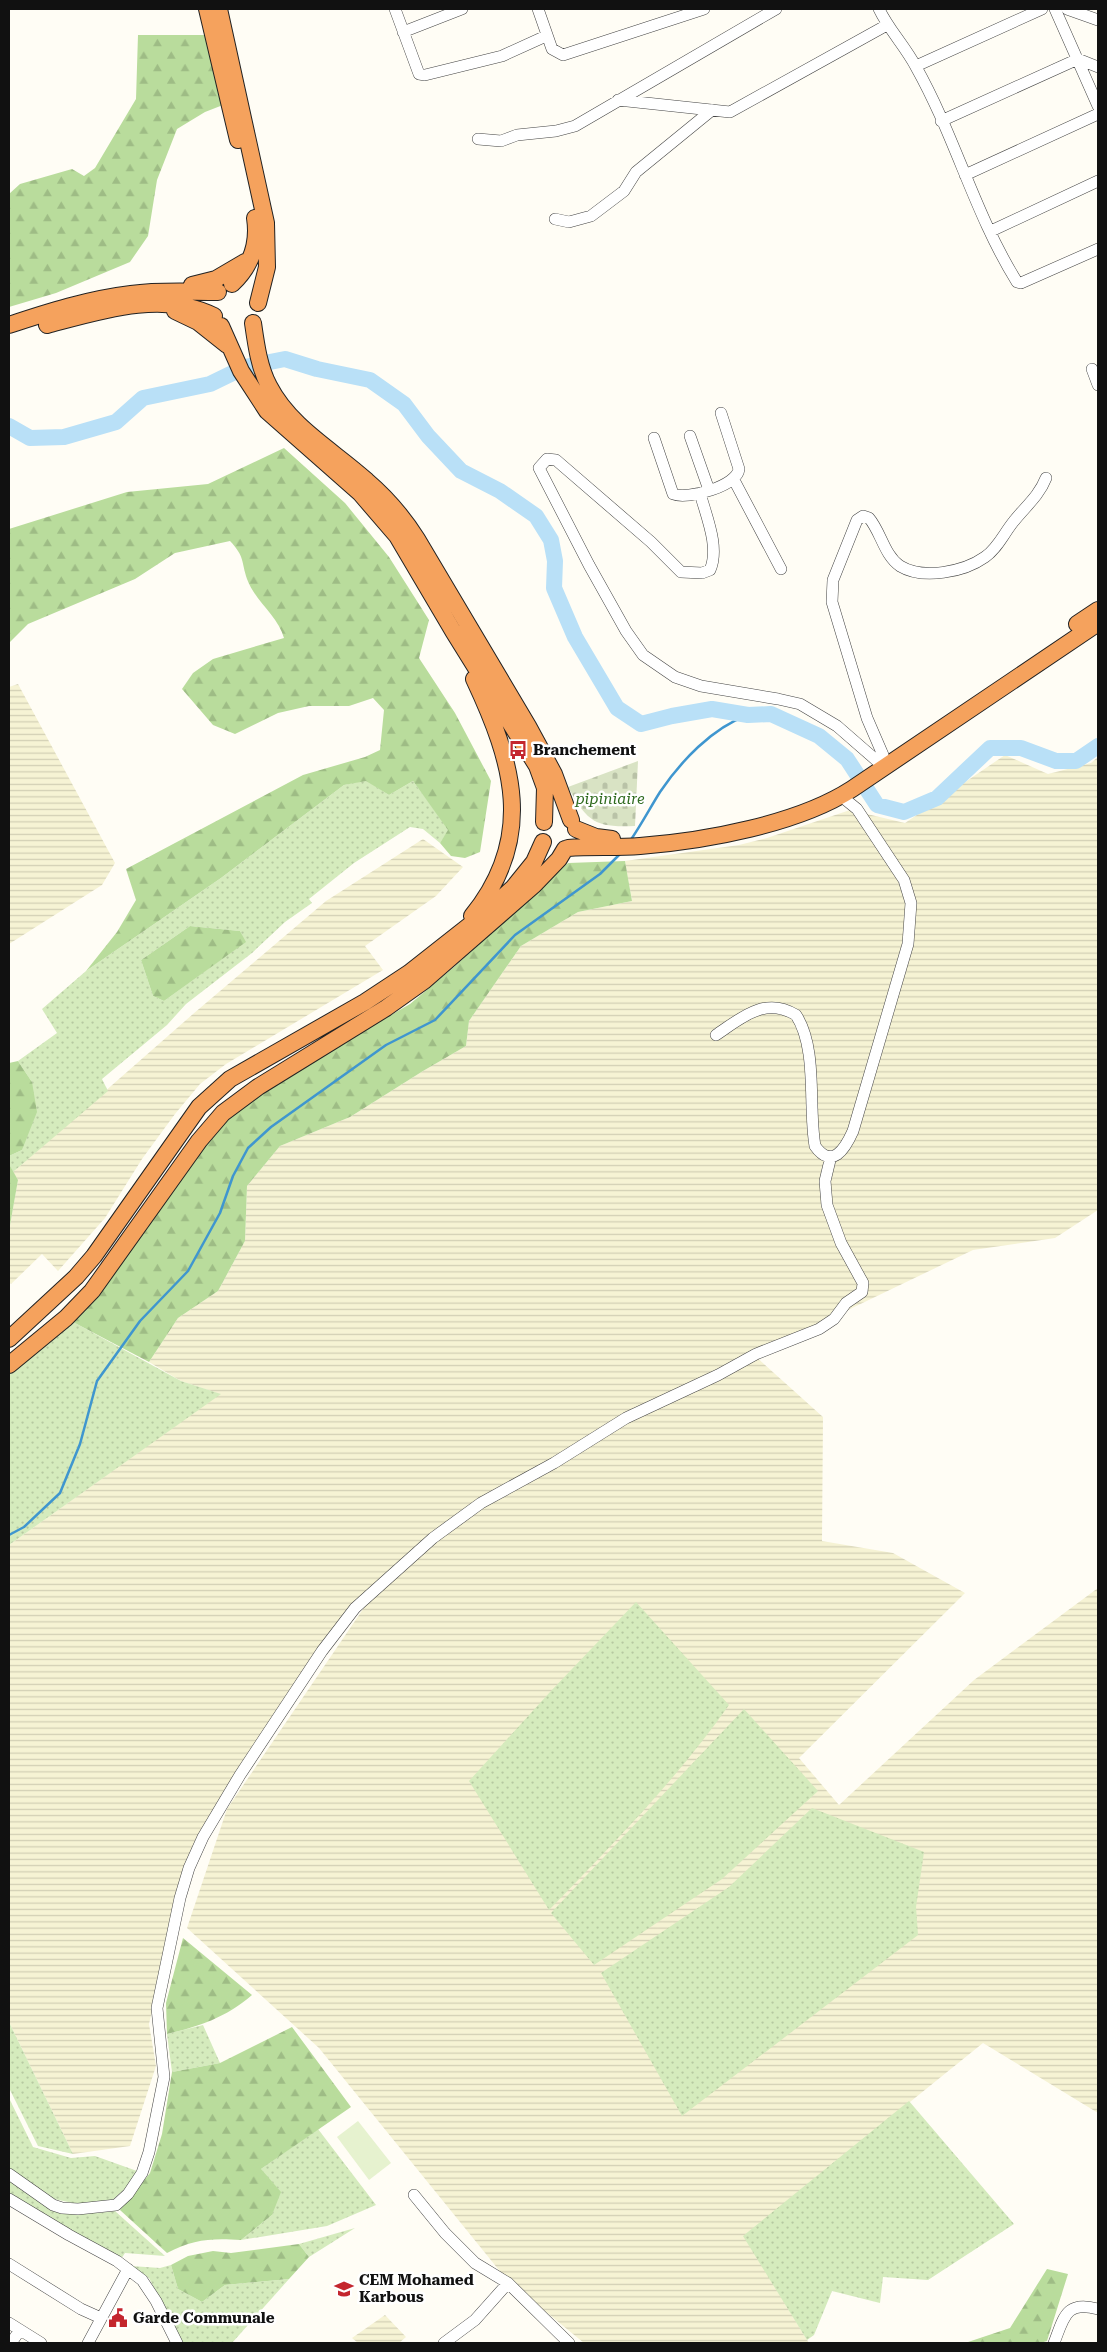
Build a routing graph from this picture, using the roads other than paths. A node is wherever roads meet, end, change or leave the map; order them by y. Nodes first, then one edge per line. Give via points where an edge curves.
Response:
1 (208, 9) edge
2 (219, 9) edge
3 (395, 9) edge
4 (462, 9) edge
5 (538, 9) edge
6 (704, 9) edge
7 (776, 9) edge
8 (880, 9) edge
9 (1042, 9) edge
10 (1055, 9) edge
11 (1067, 9) edge
12 (1098, 20) edge
13 (887, 26) junction
14 (403, 32) junction
15 (546, 36) junction
16 (1078, 59) junction
17 (916, 66) junction
18 (1098, 67) edge
19 (618, 100) junction
20 (1098, 106) edge
21 (712, 110) junction
22 (1098, 114) edge
23 (941, 120) junction
24 (478, 139) dead end
25 (965, 176) junction
26 (1098, 181) edge
27 (555, 219) dead end
28 (991, 230) junction
29 (1098, 249) edge
30 (253, 253) junction
31 (225, 288) junction
32 (152, 298) junction
33 (258, 303) junction
34 (218, 321) junction
35 (253, 323) junction
36 (9, 326) edge
37 (9, 337) edge
38 (232, 353) junction
39 (1092, 369) dead end
40 (1098, 384) edge
41 (721, 413) dead end
42 (690, 436) dead end
43 (654, 438) dead end
44 (1046, 478) dead end
45 (734, 480) junction
46 (705, 492) junction
47 (781, 569) dead end
48 (1098, 610) edge
49 (1098, 623) edge
50 (453, 631) junction
51 (876, 763) junction
52 (847, 788) junction
53 (544, 822) junction
54 (574, 824) junction
55 (543, 842) junction
56 (617, 843) junction
57 (566, 848) junction
58 (454, 938) junction
59 (716, 1035) dead end
60 (831, 1156) junction
61 (9, 1339) edge
62 (9, 1365) edge
63 (9, 2174) edge
64 (414, 2195) dead end
65 (9, 2200) edge
66 (9, 2264) edge
67 (128, 2270) junction
68 (508, 2283) junction
69 (1098, 2309) edge
70 (101, 2318) junction
71 (9, 2323) edge
72 (20, 2330) junction
73 (11, 2343) edge
74 (41, 2343) edge
75 (88, 2343) edge
76 (177, 2343) edge
77 (444, 2343) edge
78 (570, 2343) edge
79 (1054, 2343) edge

1 - 30 highway via 250,191 256,234
2 - 33 highway via 266,222 267,267
3 - 14 street
4 - 14 street
5 - 15 street
6 - 15 street via 566,55 556,53
7 - 19 street
8 - 13 street
9 - 17 street
10 - 16 street
11 - 12 street
13 - 17 street
13 - 21 street via 730,112
14 - 15 street via 419,74 425,75 502,56
16 - 18 street
16 - 20 street
16 - 23 street
17 - 23 street
19 - 21 street
19 - 24 street via 566,129 517,135 501,141
21 - 27 street via 636,172 624,191 591,216 569,222
22 - 25 street
23 - 25 street
25 - 28 street
26 - 28 street
28 - 29 street via 1019,283
30 - 31 highway via 245,270
30 - 32 highway via 216,280 166,287
31 - 32 highway
31 - 33 highway via 246,287 256,296
31 - 34 highway via 213,304
32 - 34 highway via 184,304
32 - 36 highway via 104,298
32 - 37 highway
32 - 38 highway via 192,318
33 - 35 highway via 258,314
34 - 35 highway via 238,331
34 - 38 highway
35 - 54 highway via 256,346 269,386 286,412 368,482 408,525 528,726 554,774
38 - 50 highway via 253,392 277,420 345,479 387,522
39 - 40 street
41 - 45 street via 739,469
42 - 46 street
43 - 46 street via 673,494
44 - 51 street via 1039,492 994,549 970,564 948,571 929,572 900,566 869,518 863,516 857,520 833,580 832,602 867,718
45 - 46 street
45 - 47 street
46 - 51 street via 714,560 710,570 690,574 681,572 556,460 547,459 539,468 594,574 642,655 675,678 701,686 800,704 837,726
48 - 51 highway
49 - 51 highway
50 - 53 highway via 541,773 546,796
50 - 58 highway via 498,732 510,781 512,815 508,847 498,876 483,902
51 - 52 highway
52 - 56 highway via 763,814 642,841
52 - 60 street via 857,809 904,880 911,903 908,944 853,1132 840,1153
53 - 54 highway via 560,814
53 - 55 highway via 540,832
54 - 56 highway via 596,837
54 - 57 highway via 575,840
55 - 57 highway via 552,849
55 - 58 highway via 534,862 513,888
56 - 57 highway
57 - 62 highway via 534,885 418,986 258,1087 223,1113 199,1141 92,1291 66,1318
58 - 61 highway via 377,995 230,1079 199,1108 88,1263
59 - 60 street via 762,1008 777,1007 796,1015 805,1034 808,1052 816,1146 820,1153
60 - 63 street via 825,1180 827,1205 841,1243 863,1283 862,1292 819,1329 756,1354 626,1418 481,1503 433,1538 355,1608 322,1651 240,1774 189,1868 157,2008 164,2077 142,2173 116,2205 78,2210 53,2204
64 - 68 street via 475,2263
65 - 67 street
66 - 70 street
67 - 70 street
67 - 76 street via 142,2280
68 - 77 street via 475,2320
68 - 78 street
69 - 79 street via 1084,2305 1074,2307 1063,2318
70 - 75 street
71 - 72 street
72 - 73 street
72 - 74 street

